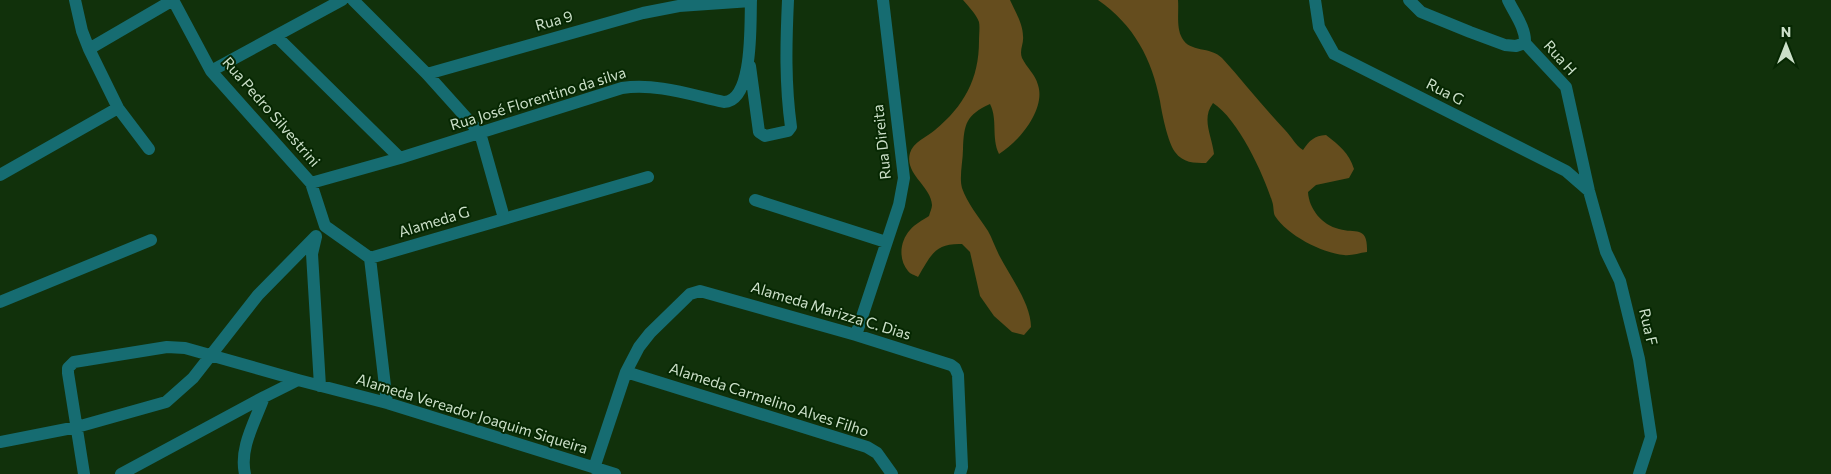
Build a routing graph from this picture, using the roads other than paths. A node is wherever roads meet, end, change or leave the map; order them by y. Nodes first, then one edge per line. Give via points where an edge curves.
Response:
1 (75, 0) edge
2 (173, 0) edge
3 (342, 0) edge
4 (353, 0) edge
5 (788, 0) edge
6 (883, 0) edge
7 (1315, 0) edge
8 (1409, 0) edge
9 (1508, 0) edge
10 (751, 1) edge
11 (276, 36) junction
12 (1524, 43) junction
13 (89, 49) junction
14 (749, 62) junction
15 (211, 71) junction
16 (427, 74) junction
17 (118, 108) junction
18 (480, 133) junction
19 (149, 149) dead end
20 (400, 158) junction
21 (0, 175) edge
22 (648, 177) dead end
23 (311, 183) junction
24 (1590, 191) junction
25 (756, 200) dead end
26 (504, 218) junction
27 (320, 231) junction
28 (151, 240) dead end
29 (886, 242) junction
30 (370, 258) junction
31 (0, 302) edge
32 (856, 334) junction
33 (212, 356) junction
34 (626, 372) junction
35 (298, 380) junction
36 (320, 386) junction
37 (264, 397) junction
38 (387, 403) junction
39 (77, 427) junction
40 (0, 442) edge
41 (594, 468) junction
42 (84, 474) edge
43 (120, 474) edge
44 (245, 474) edge
45 (615, 474) edge
46 (892, 474) edge
47 (960, 474) edge
48 (1639, 474) edge

1 - 13 street
2 - 13 street
2 - 15 street, Rua Pedro Silvestrini
3 - 11 street
4 - 16 street
5 - 14 street via 785,58 788,131 765,136 759,132
6 - 29 street, Rua Direita via 904,178 900,205
7 - 24 street, Rua G via 1319,27 1334,54 1566,171
8 - 12 street, Rua H via 1421,12 1470,32 1505,45
9 - 12 street via 1522,28
10 - 14 street, Rua José Florentino da silva
10 - 16 street, Rua 9 via 679,6 643,13
11 - 15 street
11 - 20 street
12 - 24 street, Rua H via 1566,88
13 - 17 street
14 - 18 street, Rua José Florentino da silva via 740,91 730,102 638,86 622,88
15 - 23 street, Rua Pedro Silvestrini
16 - 18 street
17 - 19 street
17 - 21 street
18 - 20 street, Rua José Florentino da silva
18 - 26 street
20 - 23 street, Rua José Florentino da silva
22 - 26 street, Alameda G
23 - 27 street, Rua Pedro Silvestrini
24 - 48 street, Rua F via 1606,252 1620,281 1639,359 1651,437
25 - 29 street
26 - 30 street, Alameda G
27 - 30 street
27 - 33 street via 258,295
27 - 36 street via 312,254
28 - 31 street
29 - 32 street, Rua Direita
30 - 38 street
32 - 34 street, Alameda Marizza C. Dias via 696,291 650,333 639,346
32 - 47 street, Alameda Marizza C. Dias via 955,368 958,375
33 - 35 street, Alameda Vereador Joaquim Siqueira
33 - 39 street via 166,402
33 - 39 street, Alameda Vereador Joaquim Siqueira via 185,348 167,347 74,362 68,373
34 - 41 street
34 - 46 street, Alameda Carmelino Alves Filho via 867,446 877,453
35 - 36 street, Alameda Vereador Joaquim Siqueira
35 - 37 street
36 - 38 street, Alameda Vereador Joaquim Siqueira
37 - 43 street
37 - 44 street via 243,452
38 - 41 street, Alameda Vereador Joaquim Siqueira
39 - 40 street
39 - 42 street
41 - 45 street, Alameda Vereador Joaquim Siqueira

